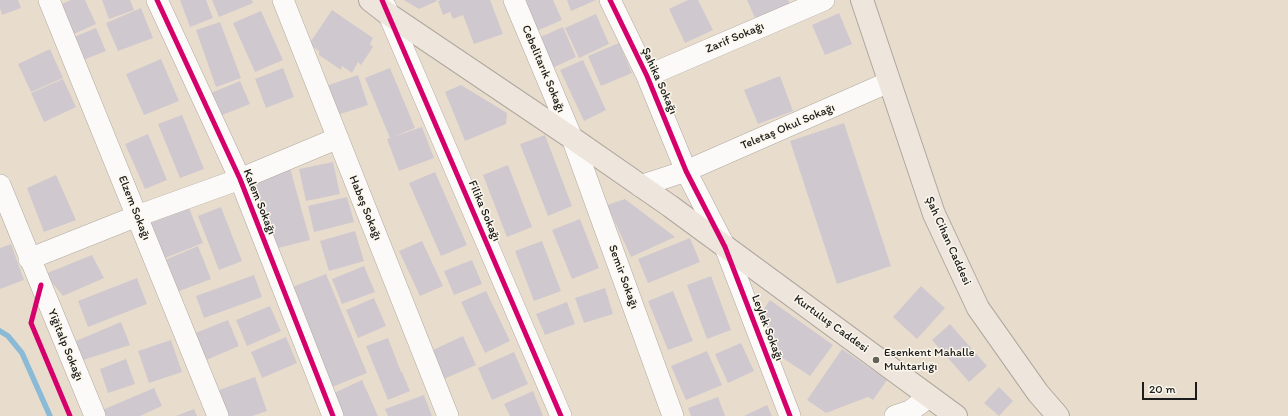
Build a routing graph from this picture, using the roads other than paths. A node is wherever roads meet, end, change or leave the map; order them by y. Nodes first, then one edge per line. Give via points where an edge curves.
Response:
1 (49, 0) edge
2 (157, 0) edge
3 (283, 0) edge
4 (370, 0) edge
5 (514, 0) edge
6 (610, 0) edge
7 (824, 0) edge
8 (862, 0) edge
9 (385, 7) edge
10 (647, 76) junction
11 (890, 82) junction
12 (338, 138) junction
13 (572, 138) junction
14 (686, 171) junction
15 (240, 180) junction
16 (0, 185) edge
17 (640, 186) junction
18 (138, 216) junction
19 (725, 247) junction
20 (29, 258) junction
21 (930, 397) junction
22 (906, 414) edge
23 (95, 416) edge
24 (218, 416) edge
25 (334, 416) edge
26 (448, 416) edge
27 (561, 416) edge
28 (674, 416) edge
29 (790, 416) edge
30 (956, 416) edge
31 (1058, 416) edge

1 - 18 street, Elzem Sokağı
2 - 15 street, Kalem Sokağı
3 - 12 street, Habeş Sokağı
4 - 9 main road, Kurtuluş Caddesi
5 - 13 street, Cebelitarık Sokağı
6 - 10 street, Şahika Sokağı
7 - 10 street, Zarif Sokağı
8 - 11 main road, Şah Cihan Caddesi
9 - 13 main road, Kurtuluş Caddesi
9 - 27 street, Filika Sokağı
10 - 14 street, Şahika Sokağı
11 - 14 street, Teletaş Okul Sokağı
11 - 31 main road, Şah Cihan Caddesi via 934,214 978,308 1038,393
12 - 15 street
12 - 26 street, Habeş Sokağı
13 - 17 main road, Kurtuluş Caddesi
13 - 28 street, Semir Sokağı
14 - 17 street, Teletaş Okul Sokağı
14 - 19 street, Şahika Sokağı
15 - 18 street
15 - 25 street, Kalem Sokağı
16 - 20 street, Yiğitalp Sokağı
17 - 19 main road, Kurtuluş Caddesi
18 - 20 street
18 - 24 street, Elzem Sokağı
19 - 21 main road, Kurtuluş Caddesi
19 - 29 street, Leylek Sokağı
20 - 23 street, Yiğitalp Sokağı
21 - 22 street
21 - 30 main road, Kurtuluş Caddesi

